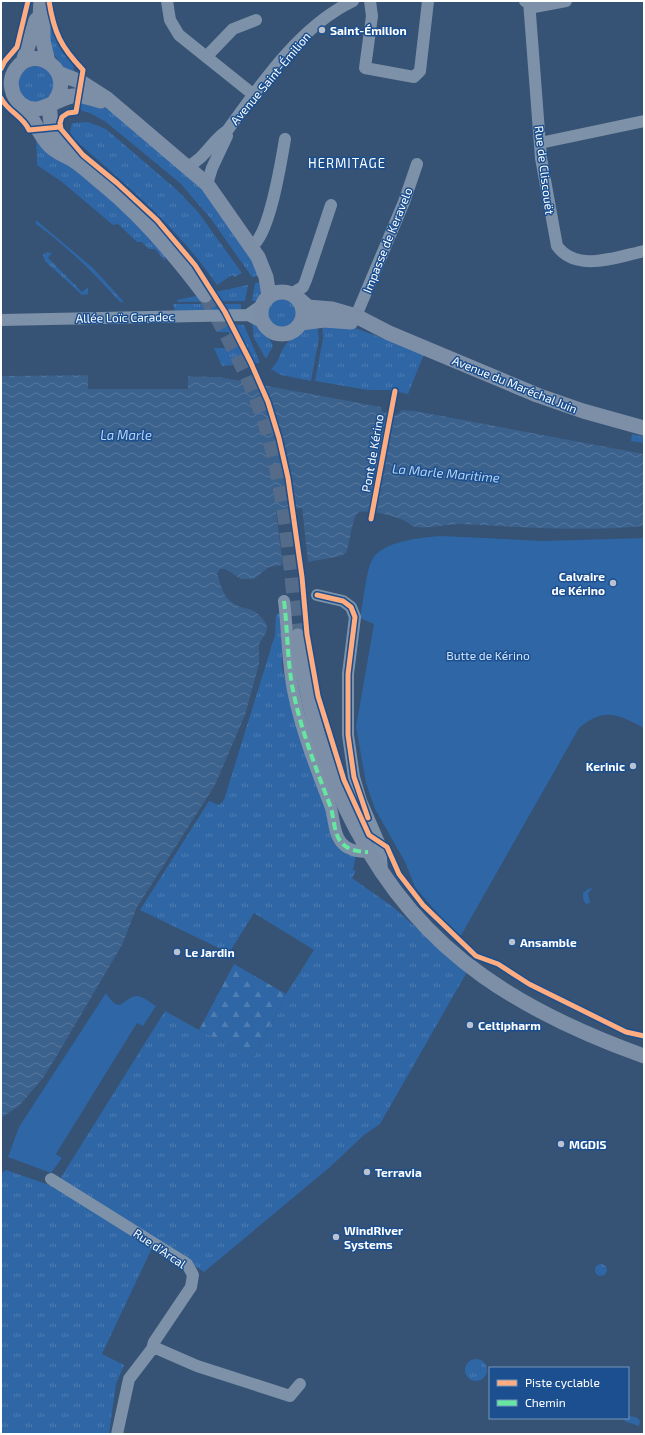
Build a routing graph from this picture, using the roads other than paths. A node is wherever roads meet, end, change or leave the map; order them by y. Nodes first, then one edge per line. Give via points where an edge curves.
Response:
1 (41, 1) edge
2 (167, 1) edge
3 (353, 1) edge
4 (370, 1) edge
5 (428, 1) edge
6 (566, 1) edge
7 (528, 2) edge
8 (40, 16) junction
9 (256, 20) dead end
10 (206, 57) junction
11 (23, 62) junction
12 (53, 68) junction
13 (254, 95) junction
14 (52, 103) junction
15 (23, 106) junction
16 (119, 109) junction
17 (644, 121) edge
18 (227, 130) junction
19 (285, 139) dead end
20 (540, 143) junction
21 (73, 160) junction
22 (417, 164) dead end
23 (188, 166) junction
24 (207, 184) junction
25 (331, 205) dead end
26 (644, 250) edge
27 (255, 252) junction
28 (292, 294) junction
29 (205, 296) tunnel mouth
30 (266, 301) junction
31 (248, 315) junction
32 (356, 316) junction
33 (1, 320) edge
34 (262, 322) junction
35 (301, 323) junction
36 (389, 332) junction
37 (644, 428) edge
38 (317, 595) dead end
39 (284, 601) dead end
40 (298, 636) tunnel mouth
41 (368, 852) junction
42 (382, 872) junction
43 (643, 1062) edge
44 (51, 1179) dead end
45 (152, 1348) junction
46 (300, 1384) dead end
47 (117, 1434) edge

1 - 8 main road
2 - 10 street via 168,13 175,30
3 - 13 street, Avenue Saint-Émilion via 326,16 308,31
4 - 5 street via 372,16 365,68 414,77 420,71
6 - 7 street via 534,7
7 - 20 street, Rue de Cliscouët
8 - 11 main road via 36,20
8 - 12 main road via 43,20 43,41
9 - 10 street via 233,29
10 - 13 street
11 - 12 main road via 36,59
11 - 15 main road via 13,73 11,88 17,101
12 - 14 main road via 60,79 60,91
12 - 16 main road, Avenue du Maréchal Juin via 81,82
13 - 18 street, Avenue Saint-Émilion
14 - 15 main road via 36,109
14 - 16 main road, Avenue du Maréchal Juin via 79,95 106,102
14 - 21 main road via 51,128
15 - 21 main road via 48,144 59,154
16 - 23 main road, Avenue du Maréchal Juin
17 - 20 street
18 - 23 street, Avenue Saint-Émilion via 201,158
18 - 24 street, Avenue Saint-Émilion via 227,136
19 - 27 street via 275,194
20 - 26 street, Rue de Cliscouët via 552,228 560,251 574,258 597,262
21 - 29 main road via 149,226
22 - 32 street, Impasse de Keravelo via 404,202
23 - 24 main road, Avenue du Maréchal Juin
24 - 27 main road, Avenue du Maréchal Juin
25 - 28 street via 306,280 302,287
27 - 28 main road, Avenue du Maréchal Juin
27 - 30 main road, Avenue du Maréchal Juin via 268,286
28 - 30 main road via 278,292
28 - 32 main road, Avenue du Maréchal Juin via 308,307 332,309
28 - 35 main road via 303,310
30 - 31 street
30 - 34 main road via 261,316
31 - 33 street, Allée Loïc Caradec
31 - 34 street, Allée Loïc Caradec
32 - 36 main road, Avenue du Maréchal Juin
34 - 35 main road via 269,330 280,334 294,331
35 - 36 main road, Avenue du Maréchal Juin via 336,320
36 - 37 main road, Avenue du Maréchal Juin via 537,395 582,411
38 - 42 street via 343,601 351,607 355,617 348,674 348,735 354,777 361,801 380,845
39 - 41 street via 287,652 294,695 312,757 335,818 338,836 344,846
40 - 41 main road via 308,700 320,738 336,786
41 - 42 main road
42 - 43 main road via 427,928 482,975 509,994 622,1048
44 - 45 street, Rue d'Arcal via 187,1264 190,1269 193,1275 191,1287
45 - 46 street via 197,1366 290,1396
45 - 47 street, Rue d'Arcal via 129,1379

